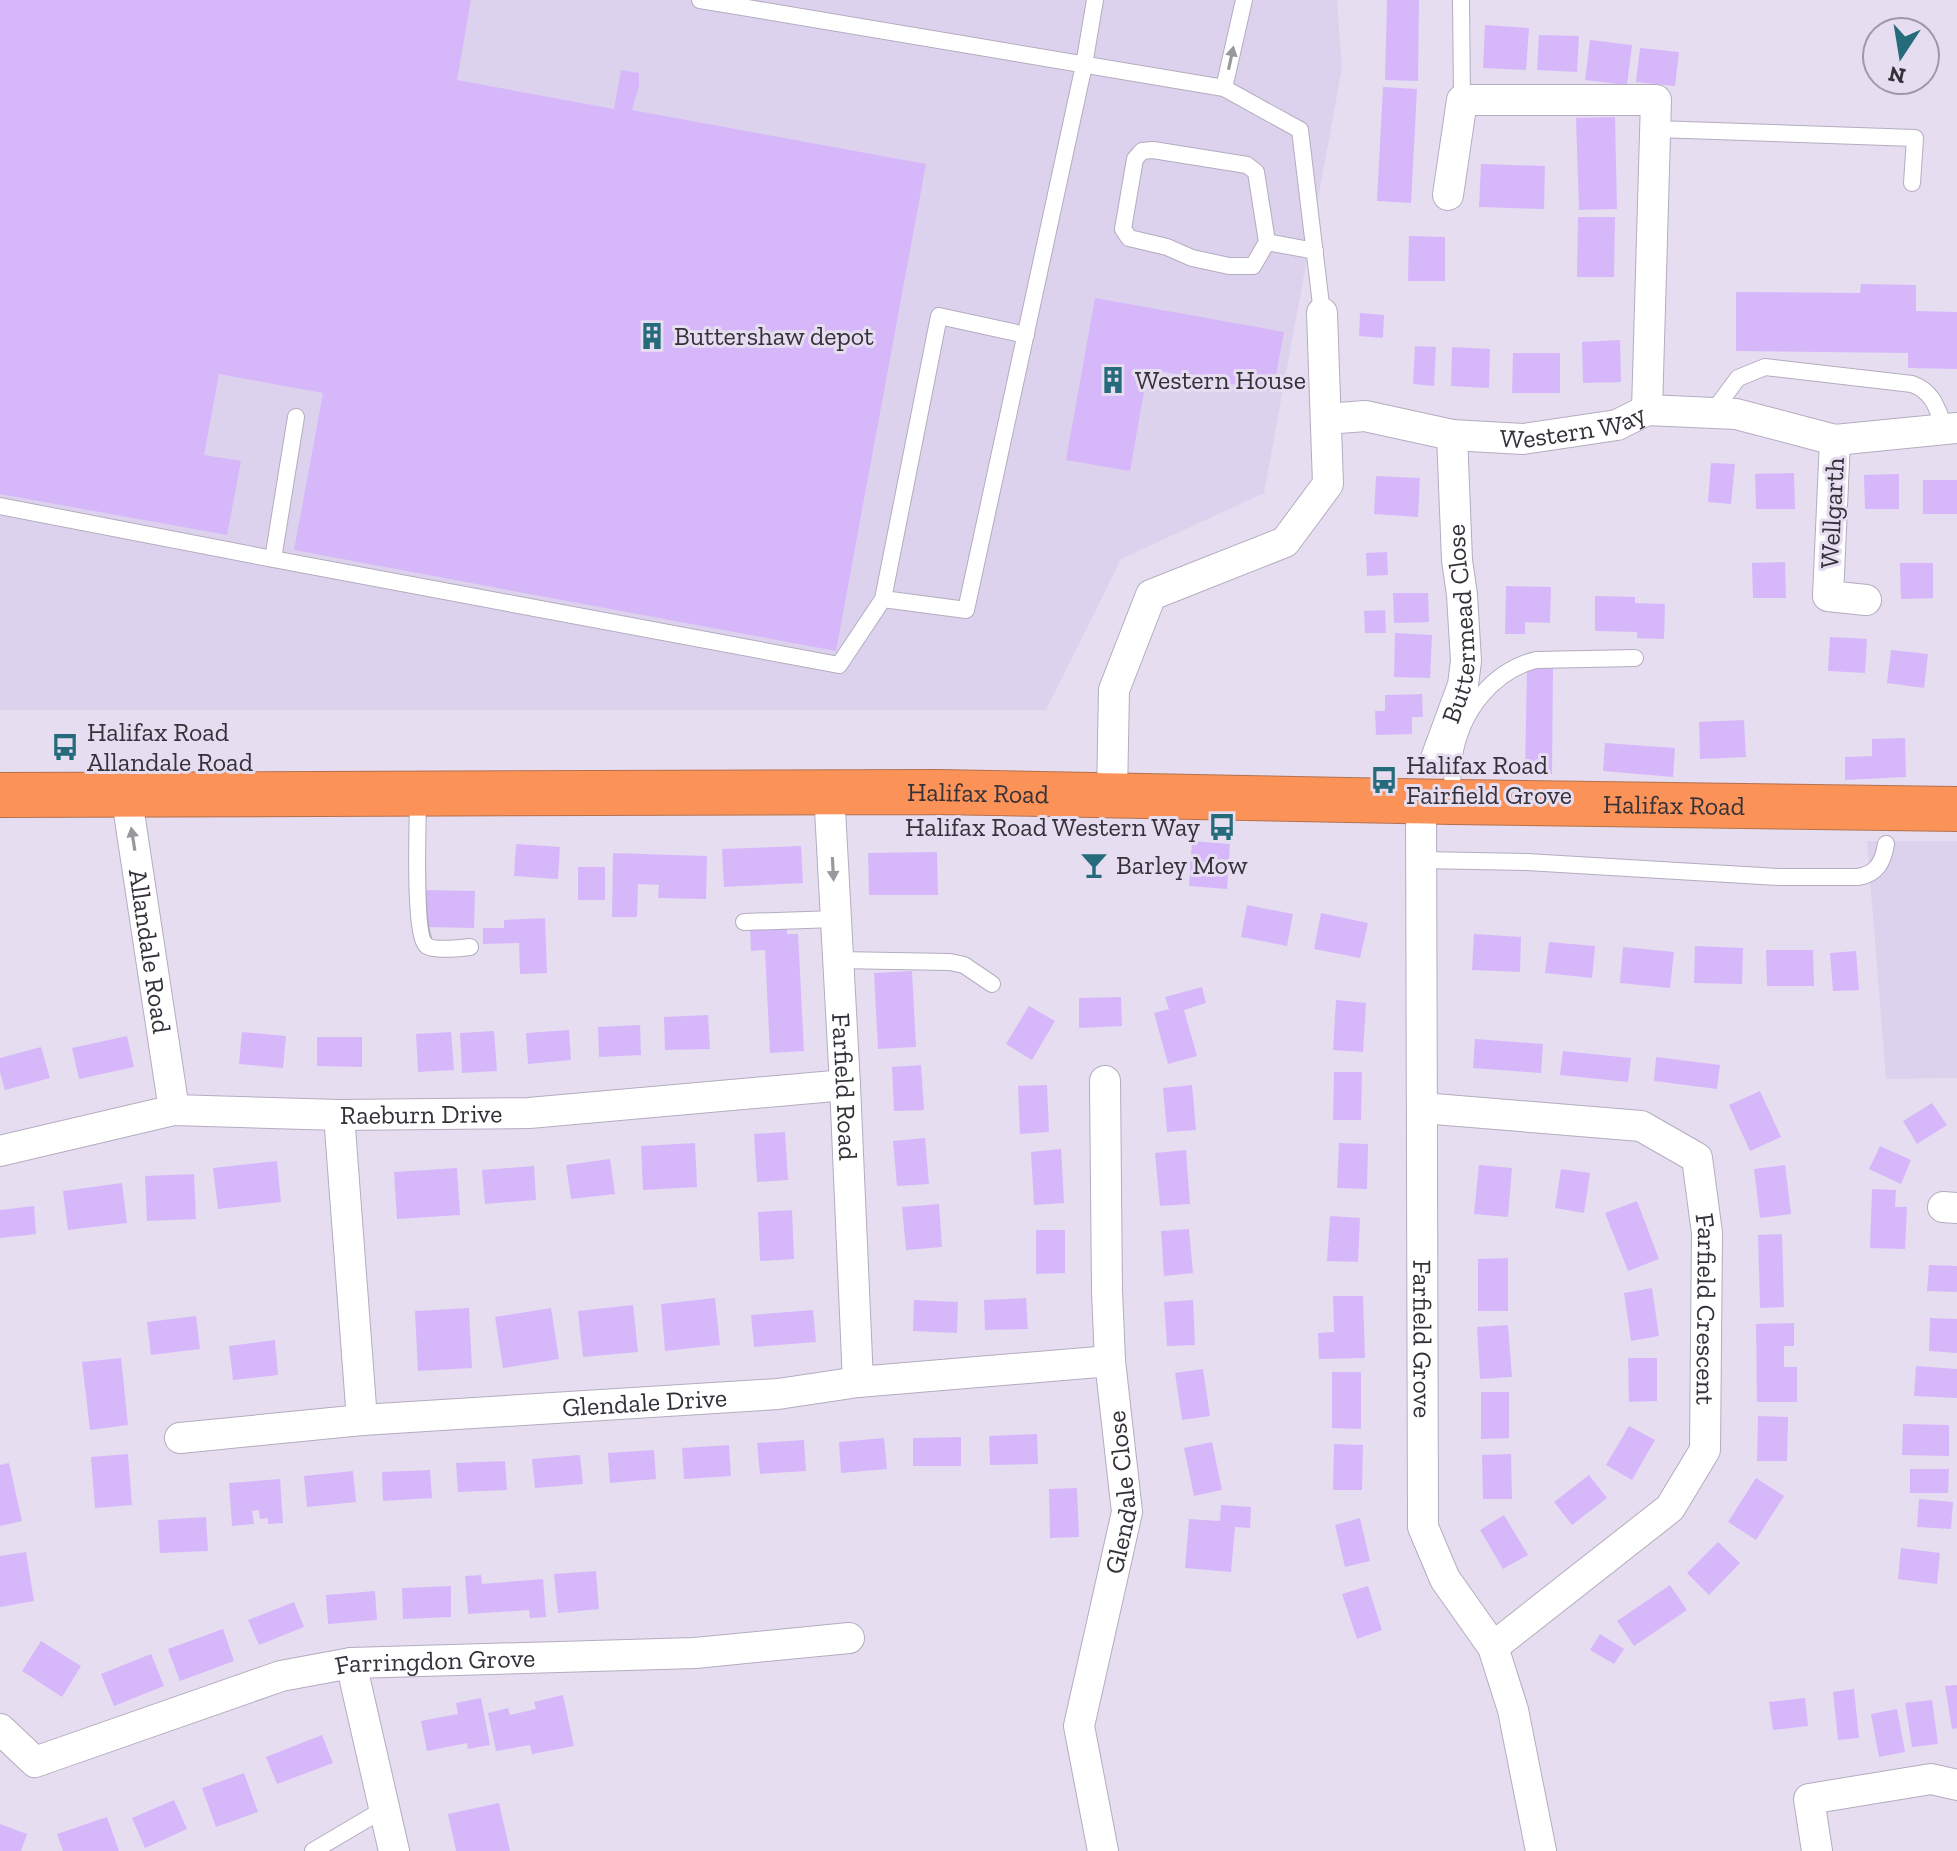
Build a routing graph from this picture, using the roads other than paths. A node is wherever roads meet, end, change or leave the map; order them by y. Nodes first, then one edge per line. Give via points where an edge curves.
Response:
1 (700, 0) edge
2 (1095, 0) edge
3 (1244, 0) edge
4 (1461, 0) edge
5 (1084, 65) junction
6 (1224, 88) junction
7 (1462, 100) junction
8 (1656, 129) junction
9 (1912, 183) dead end
10 (1448, 195) dead end
11 (1267, 242) junction
12 (1315, 251) junction
13 (1322, 313) joint
14 (1026, 335) junction
15 (1647, 410) junction
16 (1712, 413) junction
17 (296, 417) dead end
18 (1326, 419) junction
19 (1951, 428) edge
20 (1452, 435) junction
21 (1835, 440) junction
22 (0, 506) edge
23 (273, 559) junction
24 (883, 599) junction
25 (1866, 600) dead end
26 (1635, 658) dead end
27 (1436, 788) junction
28 (829, 791) junction
29 (126, 793) junction
30 (0, 795) edge
31 (418, 795) junction
32 (1112, 795) junction
33 (1957, 809) edge
34 (1886, 844) dead end
35 (1421, 860) junction
36 (836, 919) junction
37 (744, 922) dead end
38 (470, 947) dead end
39 (838, 960) junction
40 (992, 984) dead end
41 (1105, 1081) dead end
42 (845, 1085) junction
43 (1422, 1108) junction
44 (174, 1110) junction
45 (339, 1115) junction
46 (0, 1151) edge
47 (1110, 1361) junction
48 (858, 1382) junction
49 (362, 1420) junction
50 (180, 1438) dead end
51 (849, 1638) dead end
52 (1493, 1647) junction
53 (351, 1663) junction
54 (0, 1729) edge
55 (1957, 1785) edge
56 (384, 1809) junction
57 (313, 1851) edge
58 (394, 1851) edge
59 (1103, 1851) edge
60 (1541, 1851) edge
61 (1817, 1851) edge

1 - 5 lane
2 - 5 lane
6 -> 3 lane
4 - 7 lane
5 - 6 lane
5 - 14 lane
6 - 12 lane via 1300,130
7 - 8 street via 1656,100
7 - 10 street
8 - 9 lane via 1915,138
8 - 15 street
11 - 11 lane via 1253,266 1229,266 1129,238 1123,229 1135,159 1142,151 1153,150 1247,165 1256,172
11 - 12 lane
12 - 13 lane
13 - 18 street
14 - 24 lane via 966,610
14 - 24 lane via 939,316
15 - 16 street, Western Way
15 - 20 street, Western Way via 1617,425 1523,439
16 - 19 lane via 1738,378 1765,367 1912,384 1924,388
16 - 21 street, Western Way via 1736,414
17 - 23 lane
18 - 20 street, Western Way via 1365,416
18 - 32 street via 1328,484 1285,542 1151,595 1114,690
19 - 21 street, Western Way
20 - 27 street, Buttermead Close via 1466,661
21 - 25 street, Wellgarth via 1828,596
22 - 23 lane
23 - 24 lane via 839,665
26 - 27 lane via 1536,660 1501,675 1477,701
27 - 32 highway, Halifax Road
27 - 33 highway, Halifax Road
27 - 35 street, Farfield Grove
28 - 31 highway, Halifax Road
28 - 32 highway, Halifax Road
28 -> 36 street, Farfield Road
29 - 30 highway, Halifax Road
29 - 31 highway, Halifax Road
44 -> 29 street, Allandale Road
31 - 38 lane via 418,916 423,942 433,948
34 - 35 lane via 1883,862 1858,877
35 - 43 street, Farfield Grove
36 - 37 lane
36 - 39 street, Farfield Road
39 - 40 lane via 950,962
39 - 42 street, Farfield Road
41 - 47 street, Glendale Close
42 - 45 street, Raeburn Drive via 529,1113
42 - 48 street, Farfield Road
43 - 52 street, Farfield Grove via 1423,1527 1445,1579
43 - 52 street, Farfield Crescent via 1641,1126 1697,1158 1707,1233 1705,1450 1670,1508
44 - 45 street, Raeburn Drive
44 - 46 street, Raeburn Drive
45 - 49 street
47 - 48 street, Glendale Drive
47 - 59 street, Glendale Close via 1127,1512 1079,1726
48 - 49 street, Glendale Drive via 778,1394
49 - 50 street, Glendale Drive
51 - 53 street, Farringdon Grove via 695,1653
52 - 60 street, Farfield Grove via 1513,1710
53 - 54 street, Farringdon Grove via 281,1676 35,1762
53 - 56 street
55 - 61 street via 1931,1779 1809,1799
56 - 57 lane
56 - 58 street

